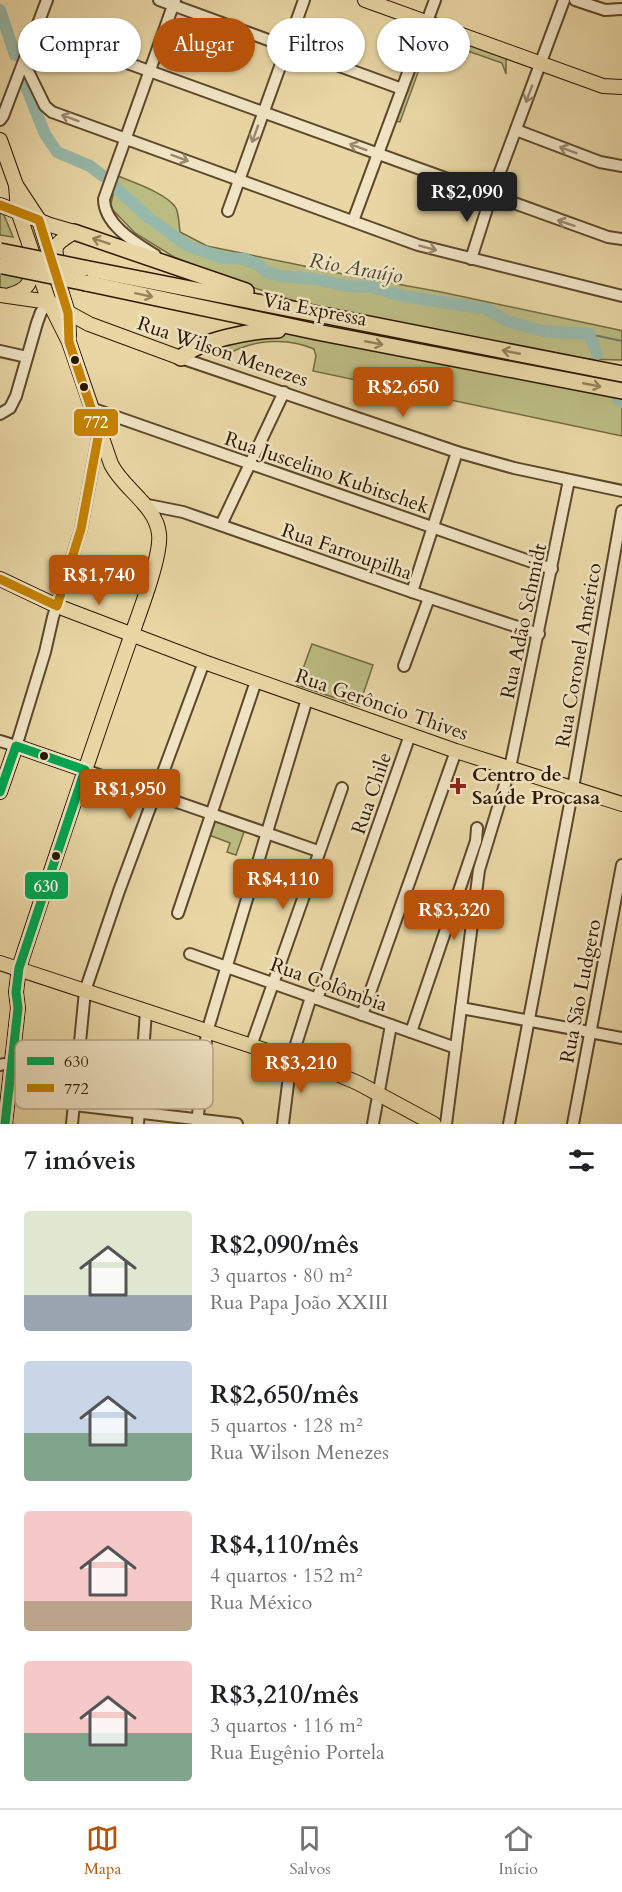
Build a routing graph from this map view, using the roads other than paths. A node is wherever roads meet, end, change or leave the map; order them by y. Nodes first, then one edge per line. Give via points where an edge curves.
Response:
1 (47, 0) edge
2 (159, 0) edge
3 (304, 0) edge
4 (365, 0) edge
5 (435, 0) edge
6 (564, 0) edge
7 (575, 0) edge
8 (174, 2) edge
9 (622, 9) edge
10 (40, 18) edge
11 (297, 18) edge
12 (416, 18) edge
13 (428, 18) edge
14 (470, 38) edge
15 (267, 39) edge
16 (540, 64) junction
17 (141, 68) edge
18 (149, 71) junction
19 (20, 72) edge
20 (29, 72) edge
21 (278, 72) edge
22 (355, 72) edge
23 (408, 72) edge
24 (622, 87) edge
25 (402, 89) junction
26 (263, 113) junction
27 (0, 120) edge
28 (516, 130) junction
29 (124, 138) junction
30 (0, 140) edge
31 (378, 155) junction
32 (622, 166) edge
33 (239, 180) junction
34 (16, 190) junction
35 (491, 196) junction
36 (7, 206) edge
37 (228, 211) dead end
38 (39, 220) junction
39 (353, 221) junction
40 (74, 232) junction
41 (27, 237) junction
42 (622, 239) edge
43 (471, 259) junction
44 (1, 261) edge
45 (169, 263) junction
46 (85, 276) junction
47 (62, 293) junction
48 (5, 295) edge
49 (622, 296) edge
50 (49, 302) junction
51 (299, 310) junction
52 (68, 319) junction
53 (89, 324) junction
54 (317, 332) junction
55 (69, 342) junction
56 (0, 351) edge
57 (27, 357) junction
58 (181, 358) junction
59 (568, 363) junction
60 (622, 365) edge
61 (622, 374) edge
62 (622, 390) edge
63 (284, 392) junction
64 (91, 408) junction
65 (0, 414) edge
66 (99, 432) junction
67 (458, 452) junction
68 (250, 464) junction
69 (569, 480) junction
70 (622, 491) edge
71 (143, 504) junction
72 (622, 511) edge
73 (220, 525) junction
74 (433, 528) junction
75 (552, 569) junction
76 (0, 579) edge
77 (412, 592) junction
78 (429, 598) junction
79 (57, 606) junction
80 (539, 634) junction
81 (131, 635) junction
82 (204, 662) junction
83 (404, 666) dead end
84 (256, 681) junction
85 (308, 699) junction
86 (410, 735) junction
87 (0, 741) edge
88 (16, 746) junction
89 (456, 751) junction
90 (510, 768) junction
91 (85, 770) junction
92 (342, 788) dead end
93 (573, 788) junction
94 (0, 792) edge
95 (154, 794) junction
96 (622, 804) edge
97 (211, 814) junction
98 (477, 828) dead end
99 (267, 833) junction
100 (318, 851) junction
101 (622, 865) edge
102 (467, 867) junction
103 (479, 870) junction
104 (177, 913) dead end
105 (190, 954) dead end
106 (0, 963) edge
107 (226, 967) junction
108 (19, 968) junction
109 (273, 984) junction
110 (85, 991) junction
111 (314, 998) junction
112 (461, 1008) junction
113 (146, 1011) junction
114 (362, 1015) junction
115 (529, 1021) junction
116 (391, 1025) junction
117 (207, 1032) junction
118 (411, 1032) junction
119 (590, 1032) junction
120 (622, 1038) edge
121 (80, 1040) edge
122 (144, 1040) edge
123 (206, 1040) edge
124 (251, 1047) junction
125 (456, 1048) junction
126 (291, 1060) junction
127 (5, 1064) edge
128 (377, 1093) junction
129 (0, 1099) edge
130 (74, 1109) edge
131 (117, 1109) edge
132 (139, 1111) junction
133 (198, 1122) edge
134 (5, 1124) edge
135 (72, 1124) edge
136 (138, 1124) edge
137 (237, 1124) edge
138 (283, 1124) edge
139 (373, 1124) edge
140 (434, 1124) edge
141 (446, 1124) edge
142 (509, 1124) edge
143 (573, 1124) edge

1 - 10 street
2 - 8 street
3 - 11 street
4 - 12 main road
5 - 13 street
6 - 16 street
7 - 9 street via 605,10
8 - 15 street
8 - 18 street
14 - 16 main road
16 - 24 main road via 603,86
16 -> 28 street
17 - 18 street
18 - 26 street
18 - 29 street
19 - 27 street
29 -> 20 street via 49,110
21 - 26 street
22 - 25 street
23 - 25 street
25 - 31 street
31 -> 26 street
26 -> 33 street
32 -> 28 street via 600,162
28 - 35 street
29 -> 33 street
29 - 45 street via 104,199 108,213 126,235
30 - 34 main road
31 - 35 street
31 - 39 street
33 - 37 street
33 - 39 street
34 - 36 main road
34 - 38 main road
42 -> 35 street
35 - 43 street
36 - 38 main road
36 - 41 main road
36 - 48 main road via 32,278 23,290
38 - 40 main road
38 - 41 main road
38 - 47 main road
39 -> 43 street via 417,245
45 -> 40 highway
40 - 53 main road via 54,250 74,306
41 - 50 main road
43 - 49 street
44 - 46 highway, Via Expressa, bridge
45 - 51 highway
46 - 51 highway, Via Expressa
46 -> 54 highway, Via Expressa
47 - 50 main road
47 - 52 main road
48 - 50 main road
50 - 52 main road, Rua Wilson Menezes
50 - 55 main road
50 - 57 street via 41,312
59 -> 51 highway, Via Expressa
52 - 53 main road, Rua Wilson Menezes
52 - 55 main road
53 - 58 main road, Rua Wilson Menezes
54 - 58 highway via 249,332 213,342
54 -> 62 highway, Via Expressa
55 - 64 main road
56 - 57 street
57 - 65 street via 13,402
58 - 63 street, Rua Wilson Menezes
59 - 60 highway
59 - 61 highway, Via Expressa
63 - 67 street, Rua Wilson Menezes
63 - 68 street
64 - 66 main road
64 - 68 street, Rua Juscelino Kubitschek
66 - 71 main road via 114,471
66 - 79 street via 81,529
67 - 69 street, Rua Wilson Menezes
67 - 74 street
68 - 73 street
68 - 74 street, Rua Juscelino Kubitschek
69 - 70 street, Rua Wilson Menezes
69 - 75 street, Rua Adão Schmidt
71 - 73 street, Rua Farroupilha
71 - 81 main road via 156,523 159,546
72 - 93 street, Rua Coronel Américo
73 - 77 street, Rua Farroupilha
74 - 75 street, Rua Juscelino Kubitschek
74 - 77 street
75 - 80 street, Rua Adão Schmidt
76 - 79 main road, Rua Gerôncio Thives
77 - 78 street, Rua Farroupilha
78 - 80 street, Rua Farroupilha
78 - 83 street
79 - 81 main road, Rua Gerôncio Thives
79 - 88 street
80 - 90 street, Rua Adão Schmidt
81 - 82 main road, Rua Gerôncio Thives
81 - 91 main road
82 - 84 main road, Rua Gerôncio Thives
82 - 95 street
84 - 85 main road, Rua Gerôncio Thives
84 - 97 street
85 - 86 main road, Rua Gerôncio Thives
85 - 99 street
86 - 89 main road, Rua Gerôncio Thives
86 - 111 street, Rua Chile
87 - 88 street
88 - 91 main road
88 - 94 main road
89 - 90 main road, Rua Gerôncio Thives
89 - 114 street
90 - 93 main road, Rua Gerôncio Thives
90 - 103 street, Rua Adão Schmidt
91 - 95 street
91 - 108 main road
92 - 100 street
93 - 96 main road, Rua Gerôncio Thives
93 - 115 street, Rua Coronel Américo
95 - 97 street
95 - 110 street
97 - 99 street
97 - 104 street
98 - 102 street
99 - 100 street
99 - 107 street
100 - 109 street
101 - 119 street, Rua São Ludgero
102 - 103 street
102 - 118 street
103 - 112 street, Rua Adão Schmidt
105 - 107 street, Rua Colômbia
106 - 108 main road
107 - 109 street, Rua Colômbia
107 - 117 street
108 - 110 main road
108 - 127 main road
109 - 111 street, Rua Colômbia
109 - 124 street
110 - 113 main road
110 - 121 street
111 - 114 street, Rua Colômbia
111 - 126 street, Rua Chile
112 - 115 street
112 - 125 street, Rua Adão Schmidt
113 - 117 main road
113 - 122 street
114 - 116 street, Rua Colômbia
115 - 119 street
115 - 142 street, Rua Coronel Américo
116 - 118 street, Rua Colômbia
116 - 128 street
117 - 123 street
117 - 124 main road
118 - 125 street, Rua Colômbia
119 - 120 street
119 - 143 street, Rua São Ludgero
124 - 126 main road
125 - 141 street, Rua Adão Schmidt
126 - 128 main road via 337,1074
126 - 138 street, Rua Chile
127 - 129 main road
127 - 134 main road
128 - 139 street
128 - 140 main road
130 - 135 street
131 - 132 street
132 - 133 street
132 - 136 street
133 - 137 street

